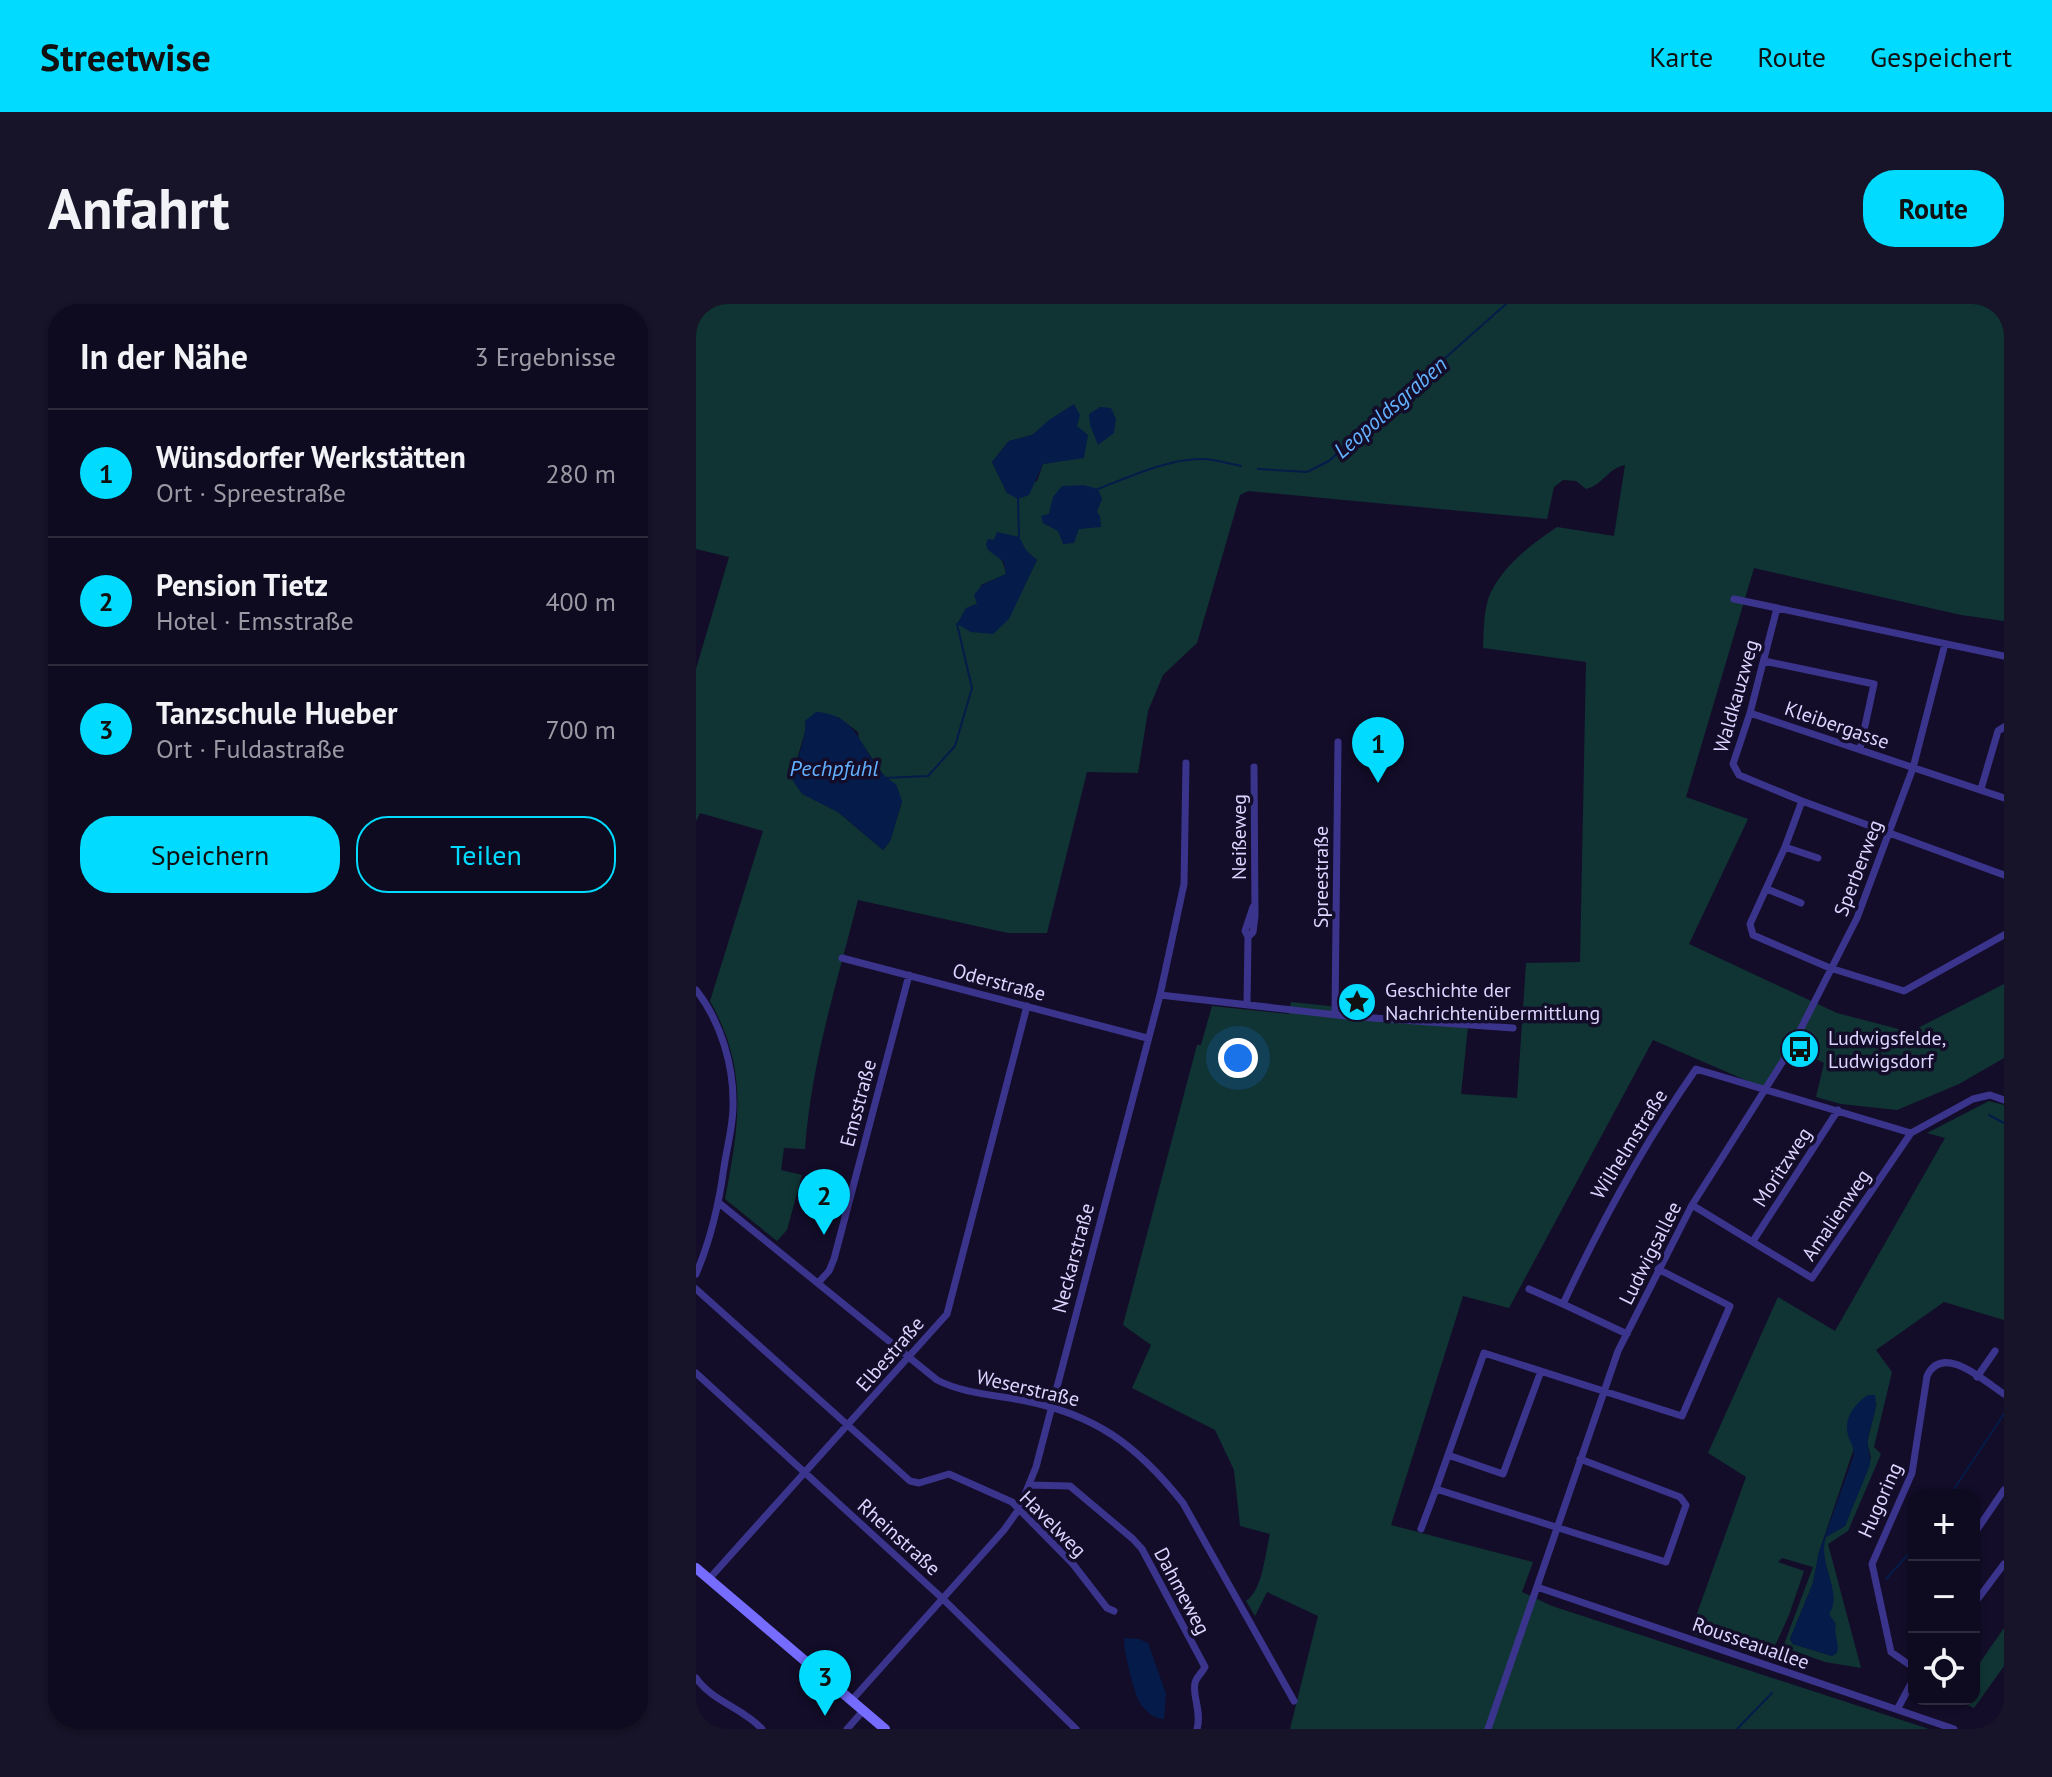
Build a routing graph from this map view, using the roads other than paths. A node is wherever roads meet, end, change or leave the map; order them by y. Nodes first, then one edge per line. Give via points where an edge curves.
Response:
1 (1734, 599) dead end
2 (1777, 608) junction
3 (1945, 644) junction
4 (2004, 656) edge
5 (1764, 661) junction
6 (1750, 713) junction
7 (2004, 727) edge
8 (1338, 742) dead end
9 (1860, 749) junction
10 (1186, 763) dead end
11 (1254, 767) dead end
12 (1913, 768) junction
13 (1981, 789) junction
14 (2004, 798) edge
15 (1802, 801) junction
16 (1889, 832) junction
17 (1785, 847) junction
18 (1818, 858) dead end
19 (2004, 875) edge
20 (1767, 889) junction
21 (1801, 903) dead end
22 (2004, 935) edge
23 (842, 958) dead end
24 (1830, 968) junction
25 (909, 975) junction
26 (696, 990) edge
27 (1160, 995) junction
28 (1247, 1004) junction
29 (1027, 1006) junction
30 (1335, 1013) junction
31 (1513, 1028) dead end
32 (1147, 1038) junction
33 (1766, 1089) junction
34 (2004, 1100) edge
35 (1838, 1110) junction
36 (1911, 1133) junction
37 (719, 1203) junction
38 (1692, 1205) junction
39 (1753, 1241) junction
40 (1658, 1269) junction
41 (696, 1274) edge
42 (818, 1283) junction
43 (696, 1289) edge
44 (1529, 1289) dead end
45 (1563, 1304) junction
46 (1627, 1334) junction
47 (1995, 1351) dead end
48 (908, 1358) junction
49 (1541, 1371) junction
50 (696, 1373) edge
51 (1977, 1377) junction
52 (1605, 1390) junction
53 (2004, 1394) edge
54 (1052, 1406) junction
55 (848, 1425) junction
56 (1448, 1455) junction
57 (1580, 1459) junction
58 (805, 1473) junction
59 (1029, 1485) junction
60 (1436, 1489) junction
61 (2004, 1490) edge
62 (1019, 1509) junction
63 (1980, 1525) edge
64 (1556, 1527) junction
65 (1421, 1529) dead end
66 (2004, 1564) edge
67 (696, 1568) edge
68 (709, 1579) junction
69 (1537, 1587) junction
70 (1980, 1596) edge
71 (943, 1599) junction
72 (1114, 1611) dead end
73 (1908, 1664) edge
74 (696, 1678) edge
75 (1908, 1689) edge
76 (851, 1701) junction
77 (1294, 1701) dead end
78 (1898, 1708) junction
79 (863, 1711) junction
80 (762, 1729) edge
81 (847, 1729) edge
82 (885, 1729) edge
83 (1076, 1729) edge
84 (1197, 1729) edge
85 (1488, 1729) edge
86 (1954, 1729) edge

1 - 2 street
2 - 3 street
2 - 5 street, Waldkauzweg
3 - 4 street
3 - 12 street, Sperberweg
5 - 6 street, Waldkauzweg
5 - 9 street via 1874,684
6 - 9 street, Kleibergasse
6 - 15 street, Waldkauzweg via 1733,764 1739,775
7 - 13 street via 1998,731
8 - 30 street, Spreestraße
9 - 12 street, Kleibergasse
10 - 27 street, Neckarstraße via 1184,884
11 - 28 street, Neißeweg via 1253,907 1245,931
12 - 13 street, Kleibergasse
12 - 16 street, Sperberweg
13 - 14 street, Kleibergasse
15 - 16 street, Waldkauzweg
15 - 17 street
16 - 19 street, Waldkauzweg
16 - 24 street, Sperberweg via 1857,918
17 - 18 street
17 - 20 street
20 - 21 street
20 - 24 street via 1750,924 1753,935
22 - 24 street via 1904,991
23 - 25 street, Oderstraße
24 - 33 street, Sperberweg
25 - 29 street, Oderstraße
25 - 42 street, Emsstraße via 834,1259
26 - 37 street via 718,1028 732,1080 733,1109
27 - 28 street
27 - 32 street, Neckarstraße
28 - 30 street
29 - 32 street, Oderstraße
29 - 48 street, Elbestraße via 947,1314
30 - 31 street
32 - 54 street, Neckarstraße
33 - 35 street
33 - 38 street, Ludwigsallee
33 - 45 street, Wilhelmstraße via 1696,1069 1631,1169
34 - 36 street via 1990,1095 1973,1099
35 - 36 street
35 - 39 street, Moritzweg
36 - 39 street, Amalienweg via 1812,1278
37 - 41 street
37 - 42 street, Weserstraße
38 - 39 street, Amalienweg
38 - 40 street, Ludwigsallee
40 - 46 street, Ludwigsallee
40 - 52 street via 1730,1306 1682,1416
42 - 48 street, Weserstraße
43 - 55 street, Havelweg
44 - 45 street
45 - 46 street
46 - 52 street, Ludwigsallee
47 - 51 street
48 - 54 street, Weserstraße via 947,1385
48 - 55 street, Elbestraße
49 - 52 street
49 - 56 street via 1484,1353
49 - 56 street via 1503,1474
50 - 58 street, Rheinstraße
51 - 53 street, Hugoring
51 - 73 street, Hugoring via 1947,1361 1930,1369 1912,1473 1873,1556 1891,1652
52 - 57 street, Ludwigsallee
54 - 59 street, Neckarstraße
54 - 77 street, Weserstraße via 1106,1430 1160,1474 1183,1503
55 - 58 street, Elbestraße
55 - 62 street, Havelweg via 910,1481 949,1474
56 - 60 street
57 - 64 street, Ludwigsallee
57 - 64 street via 1680,1497 1686,1505 1666,1562
58 - 68 street, Elbestraße
58 - 71 street, Rheinstraße
59 - 62 street, Neckarstraße
59 - 84 street, Dahmeweg via 1070,1486 1142,1549 1205,1667 1194,1687
60 - 64 street
60 - 65 street
61 - 63 street
62 - 71 street, Neckarstraße
62 - 72 street, Havelweg
64 - 69 street, Ludwigsallee
66 - 70 street
67 - 68 main road
68 - 76 main road
69 - 78 street, Rousseauallee
69 - 85 street, Ludwigsallee
71 - 76 street, Neckarstraße
71 - 83 street, Rheinstraße
74 - 80 street via 705,1691
75 - 78 street
76 - 79 main road
78 - 86 street, Rousseauallee
79 - 81 street
79 - 82 main road

